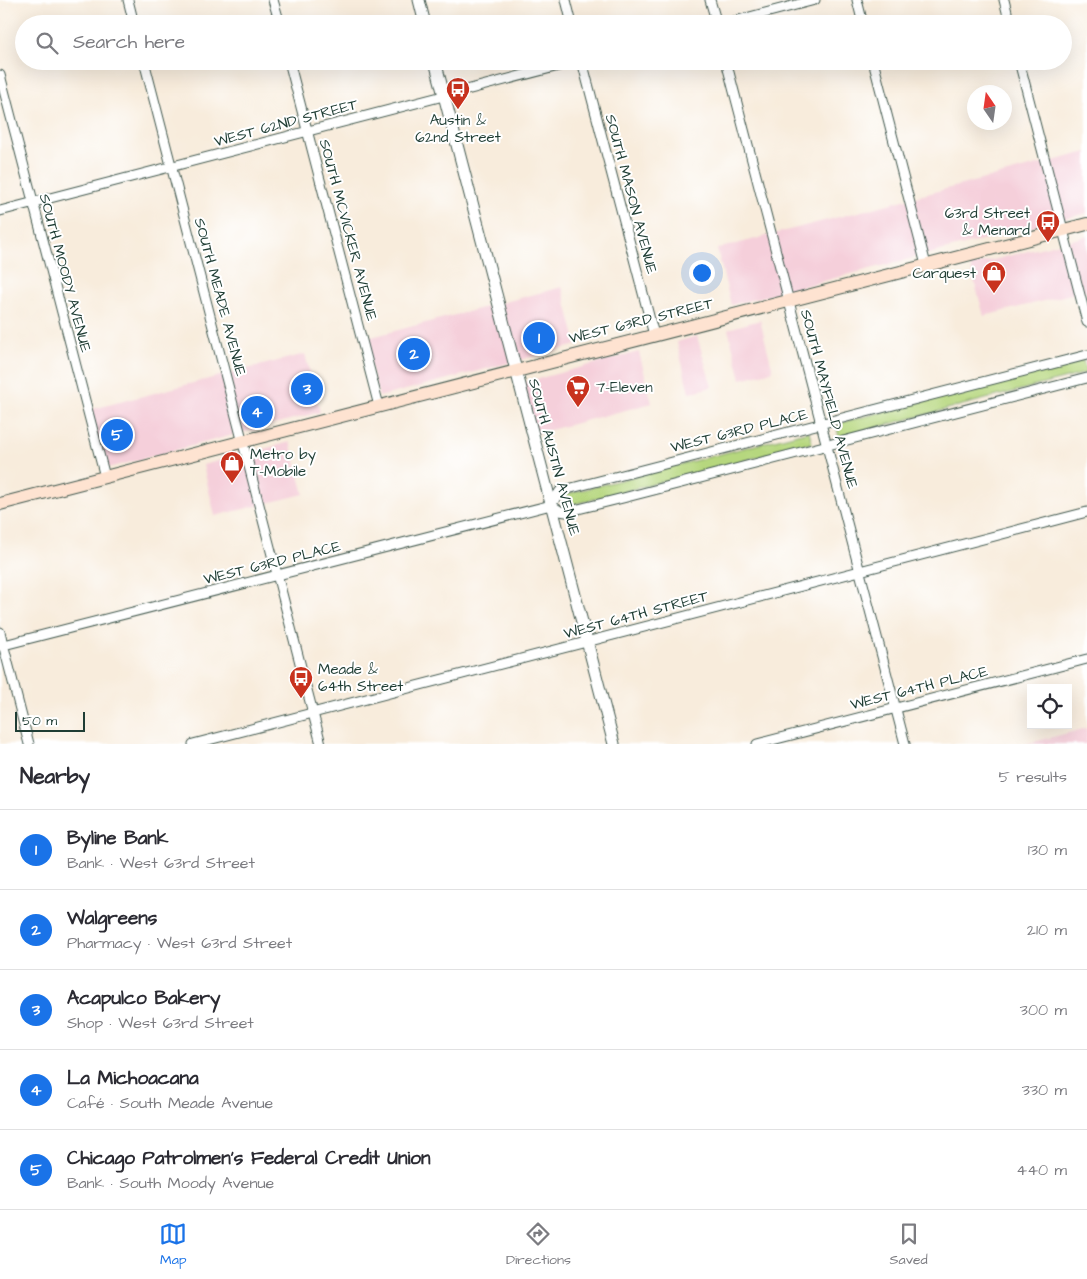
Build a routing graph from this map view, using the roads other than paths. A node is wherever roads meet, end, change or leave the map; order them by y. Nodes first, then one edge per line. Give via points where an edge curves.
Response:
1 (128, 0) edge
2 (273, 0) edge
3 (419, 0) edge
4 (566, 0) edge
5 (710, 0) edge
6 (815, 0) edge
7 (857, 0) edge
8 (1004, 0) edge
9 (132, 15) edge
10 (277, 15) edge
11 (423, 15) edge
12 (570, 15) edge
13 (714, 15) edge
14 (758, 15) edge
15 (861, 15) edge
16 (1008, 15) edge
17 (146, 70) edge
18 (291, 70) edge
19 (437, 70) edge
20 (545, 70) edge
21 (582, 70) edge
22 (728, 70) edge
23 (875, 70) edge
24 (1021, 70) edge
25 (0, 75) edge
26 (444, 96) junction
27 (308, 131) junction
28 (172, 166) junction
29 (32, 202) junction
30 (0, 211) edge
31 (1087, 224) edge
32 (1063, 230) junction
33 (926, 265) junction
34 (789, 300) junction
35 (1087, 322) edge
36 (654, 335) junction
37 (1087, 355) edge
38 (516, 371) junction
39 (1087, 378) edge
40 (379, 406) junction
41 (822, 424) junction
42 (243, 442) junction
43 (827, 446) junction
44 (105, 477) junction
45 (0, 504) edge
46 (551, 505) junction
47 (1087, 512) edge
48 (860, 571) junction
49 (278, 576) junction
50 (0, 632) edge
51 (587, 642) junction
52 (2, 646) edge
53 (1087, 659) edge
54 (896, 708) junction
55 (313, 713) junction
56 (29, 744) edge
57 (192, 744) edge
58 (321, 744) edge
59 (614, 744) edge
60 (757, 744) edge
61 (905, 744) edge

1 - 9 street
2 - 10 street
3 - 11 street
4 - 12 street
5 - 13 street
6 - 14 street
7 - 15 street
8 - 16 street
17 - 28 street, SOUTH MEADE AVENUE
18 - 27 street, SOUTH MCVICKER AVENUE
19 - 26 street, SOUTH AUSTIN AVENUE
20 - 26 street, WEST 62ND STREET
21 - 36 street, SOUTH MASON AVENUE
22 - 34 street, SOUTH MAYFIELD AVENUE
23 - 33 street
24 - 32 street
25 - 29 street, SOUTH MOODY AVENUE
26 - 27 street, WEST 62ND STREET
26 - 38 street, SOUTH AUSTIN AVENUE
27 - 28 street, WEST 62ND STREET
27 - 40 street, SOUTH MCVICKER AVENUE
28 - 29 street, WEST 62ND STREET
28 - 42 street, SOUTH MEADE AVENUE
29 - 30 street, WEST 62ND STREET
29 - 44 street, SOUTH MOODY AVENUE
31 - 32 main road, WEST 63RD STREET
32 - 33 main road, WEST 63RD STREET
32 - 35 street
33 - 34 main road, WEST 63RD STREET
34 - 36 main road, WEST 63RD STREET
34 - 41 street, SOUTH MAYFIELD AVENUE
36 - 38 main road, WEST 63RD STREET
37 - 41 street, WEST 63RD PLACE
38 - 40 main road, WEST 63RD STREET
38 - 46 street, SOUTH AUSTIN AVENUE
39 - 43 street, WEST 63RD PLACE
40 - 42 main road, WEST 63RD STREET
41 - 43 street, SOUTH MAYFIELD AVENUE
41 - 46 street, WEST 63RD PLACE via 560,491
42 - 44 main road, WEST 63RD STREET
42 - 49 street, SOUTH MEADE AVENUE
43 - 46 street, WEST 63RD PLACE via 566,512
43 - 48 street, SOUTH MAYFIELD AVENUE
44 - 45 main road, WEST 63RD STREET
46 - 49 street, WEST 63RD PLACE
46 - 51 street, SOUTH AUSTIN AVENUE
47 - 48 street, WEST 64TH STREET
48 - 51 street, WEST 64TH STREET
48 - 54 street, SOUTH MAYFIELD AVENUE
49 - 52 street, WEST 63RD PLACE
49 - 55 street, SOUTH MEADE AVENUE
50 - 52 street
51 - 55 street, WEST 64TH STREET
51 - 59 street, SOUTH AUSTIN AVENUE
52 - 56 street
53 - 54 street, WEST 64TH PLACE
54 - 60 street, WEST 64TH PLACE
54 - 61 street, SOUTH MAYFIELD AVENUE
55 - 57 street, WEST 64TH STREET
55 - 58 street, SOUTH MEADE AVENUE

